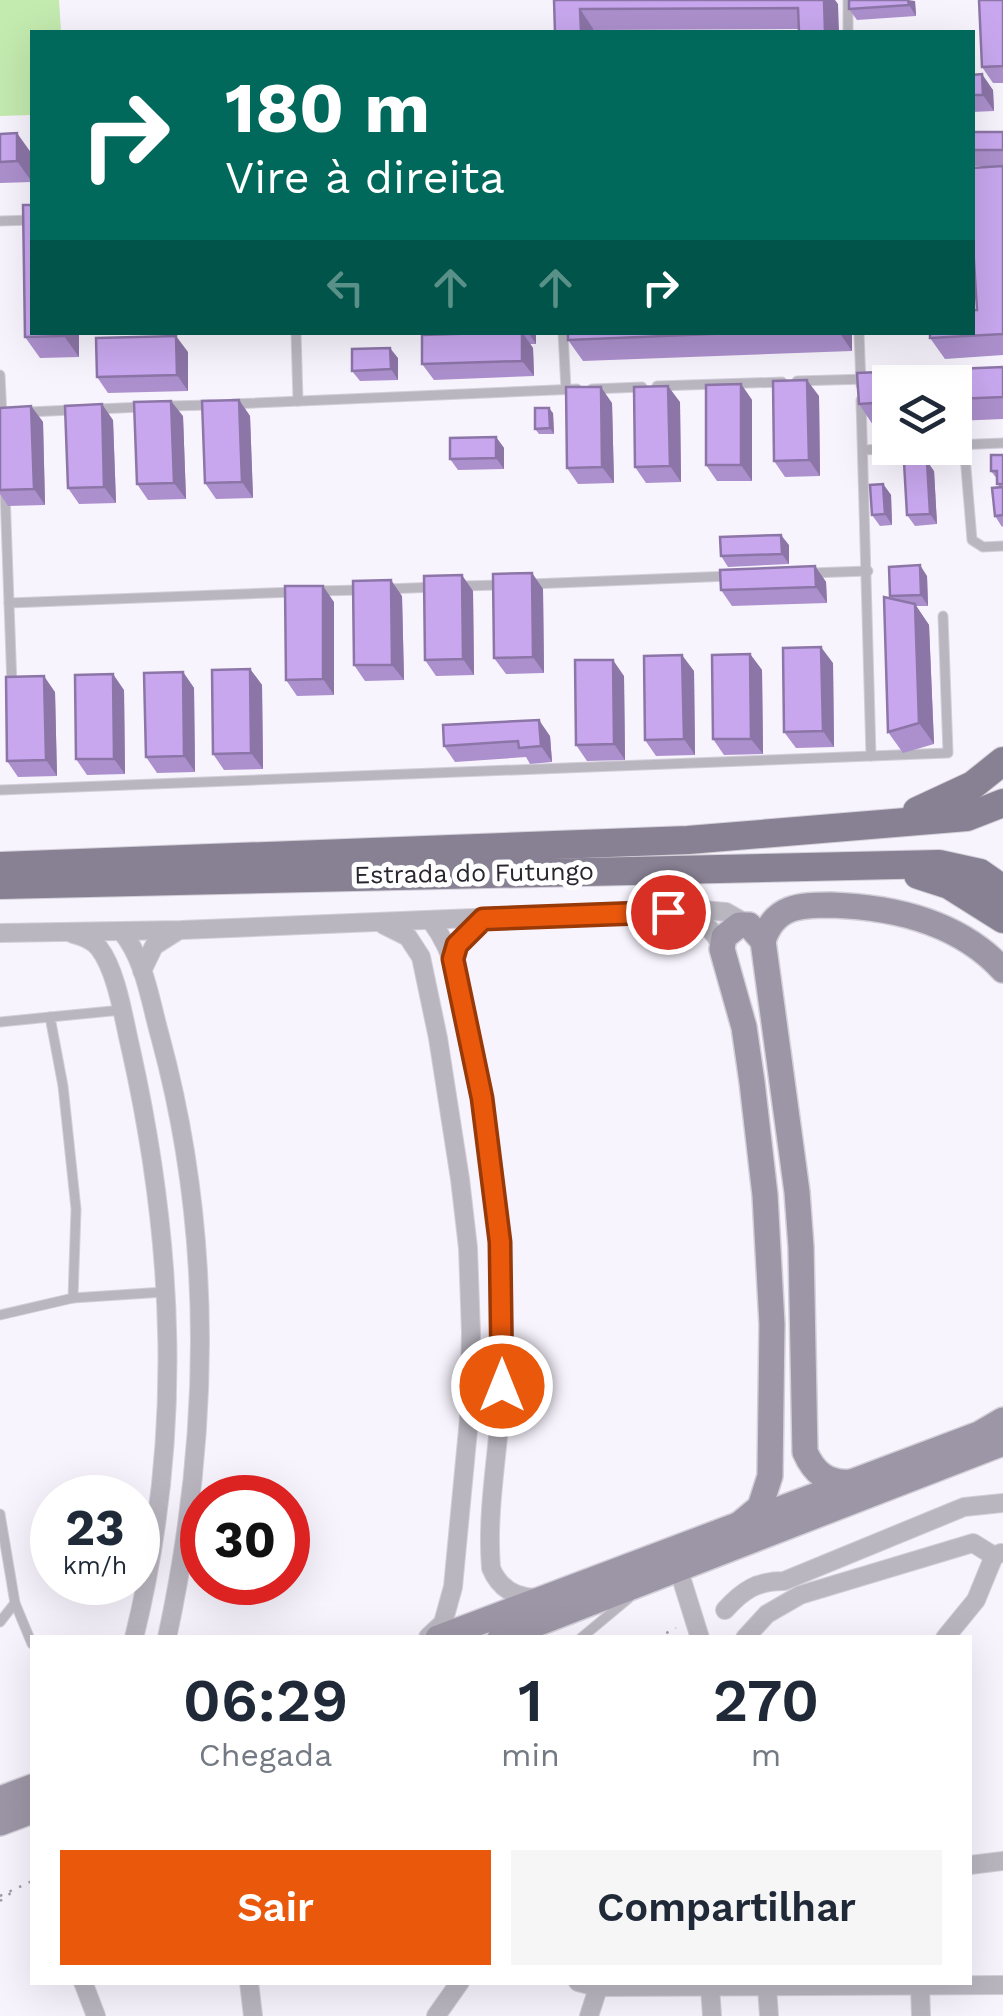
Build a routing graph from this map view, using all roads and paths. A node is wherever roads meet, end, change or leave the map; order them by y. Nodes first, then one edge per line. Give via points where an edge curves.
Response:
1 (848, 0) edge
2 (848, 30) edge
3 (30, 220) edge
4 (0, 221) edge
5 (296, 335) edge
6 (563, 335) edge
7 (858, 335) edge
8 (0, 375) edge
9 (872, 378) edge
10 (860, 379) junction
11 (566, 390) junction
12 (298, 401) junction
13 (1, 413) edge
14 (2, 432) edge
15 (1003, 443) edge
16 (972, 444) edge
17 (864, 450) junction
18 (872, 450) edge
19 (963, 465) edge
20 (4, 489) edge
21 (1003, 546) edge
22 (868, 571) junction
23 (808, 574) edge
24 (748, 576) edge
25 (508, 584) edge
26 (528, 584) edge
27 (9, 602) junction
28 (943, 616) dead end
29 (12, 696) edge
30 (871, 756) junction
31 (1003, 762) edge
32 (16, 770) edge
33 (16, 789) junction
34 (0, 790) edge
35 (1003, 803) edge
36 (882, 822) junction
37 (0, 866) edge
38 (882, 866) junction
39 (0, 886) edge
40 (1003, 889) edge
41 (668, 912) junction
42 (483, 919) junction
43 (1003, 920) edge
44 (431, 921) junction
45 (378, 923) junction
46 (181, 930) junction
47 (120, 931) junction
48 (68, 932) junction
49 (0, 933) edge
50 (756, 933) junction
51 (722, 948) junction
52 (421, 957) junction
53 (453, 959) junction
54 (1003, 970) edge
55 (142, 971) junction
56 (110, 972) junction
57 (122, 1010) junction
58 (50, 1016) junction
59 (0, 1022) edge
60 (794, 1161) junction
61 (761, 1166) junction
62 (498, 1218) junction
63 (464, 1220) junction
64 (799, 1221) junction
65 (767, 1223) junction
66 (469, 1278) junction
67 (501, 1278) junction
68 (167, 1292) junction
69 (200, 1292) junction
70 (72, 1298) junction
71 (0, 1316) edge
72 (169, 1350) junction
73 (201, 1352) junction
74 (1003, 1420) edge
75 (1003, 1443) edge
76 (851, 1482) junction
77 (1003, 1503) edge
78 (964, 1507) junction
79 (0, 1514) edge
80 (736, 1527) junction
81 (973, 1543) junction
82 (998, 1554) edge
83 (667, 1575) junction
84 (784, 1582) junction
85 (547, 1597) junction
86 (15, 1603) junction
87 (785, 1604) junction
88 (725, 1610) dead end
89 (693, 1617) junction
90 (0, 1622) edge
91 (135, 1635) edge
92 (168, 1635) edge
93 (430, 1635) edge
94 (446, 1635) edge
95 (508, 1635) edge
96 (585, 1635) edge
97 (663, 1635) edge
98 (699, 1635) edge
99 (748, 1635) edge
100 (950, 1635) edge
101 (30, 1639) edge
102 (30, 1788) edge
103 (0, 1799) edge
104 (30, 1812) edge
105 (0, 1823) edge
106 (1003, 1861) edge
107 (972, 1864) edge
108 (30, 1883) edge
109 (0, 1898) edge
110 (1003, 1984) edge
111 (84, 1985) edge
112 (248, 1985) edge
113 (458, 1985) edge
114 (599, 1985) edge
115 (962, 1985) edge
116 (972, 1985) edge
117 (920, 1986) junction
118 (710, 1987) junction
119 (767, 1987) junction
120 (96, 2016) edge
121 (253, 2016) edge
122 (436, 2016) edge
123 (588, 2016) edge
124 (712, 2016) edge
125 (768, 2016) edge
126 (922, 2016) edge

1 - 2 lane
3 - 4 lane
5 - 12 lane
6 - 11 lane
7 - 10 lane
8 - 13 lane
9 - 10 lane
10 - 11 lane
10 - 17 lane
11 - 12 lane
12 - 13 lane
13 - 14 lane
15 - 16 lane
17 - 18 lane
17 - 22 lane
19 - 21 lane via 972,540
20 - 27 lane
22 - 23 lane
22 - 30 lane
24 - 26 lane
25 - 27 lane
27 - 29 lane
28 - 30 lane via 948,753
30 - 33 lane
31 - 36 main road via 950,798
32 - 33 lane
33 - 34 lane
35 - 36 main road, Estrada do Futungo via 968,817
36 - 37 main road, Estrada do Futungo via 688,840
38 - 39 main road, Estrada do Futungo
38 - 40 main road, Estrada do Futungo via 939,864 980,873
38 - 43 main road via 948,885
41 - 42 street
41 - 50 street via 715,910 736,916
41 - 51 street via 706,924
42 - 44 street
42 - 53 street via 457,945
44 - 45 street
44 - 52 street
44 - 53 street
45 - 46 street
45 - 52 street via 408,937
46 - 47 street
46 - 55 street via 154,946
47 - 48 street
47 - 55 street via 134,946
47 - 56 street
48 - 49 street
48 - 56 street via 100,948
50 - 51 street via 731,928
50 - 54 street via 786,909 890,909 940,926
50 - 60 street
51 - 61 street via 744,1027
52 - 63 street
53 - 62 street
55 - 69 street via 183,1148
56 - 57 street
57 - 58 lane
57 - 68 street via 151,1138
58 - 59 lane
58 - 70 lane via 76,1209
60 - 61 street via 791,1172 777,1178
60 - 64 street
61 - 65 street
62 - 63 street via 494,1228 479,1234
62 - 67 street
63 - 66 street
64 - 65 street via 785,1207 774,1210
64 - 76 street via 805,1452 818,1473
65 - 80 street via 770,1476 760,1506
66 - 67 street via 472,1268 487,1262
66 - 93 street via 468,1419 453,1587 443,1623
67 - 85 street via 491,1568 519,1596
68 - 69 street via 181,1307 192,1305
68 - 70 lane
68 - 72 street
69 - 73 street
70 - 71 lane
72 - 73 street via 183,1336 198,1342
72 - 91 street via 160,1504
73 - 92 street via 193,1488
74 - 76 street
75 - 83 street
76 - 80 street
77 - 78 street
78 - 81 street
78 - 84 street
79 - 86 lane
80 - 85 street
81 - 82 street
81 - 87 street
82 - 100 street
83 - 89 street
83 - 95 street
83 - 96 lane
84 - 87 street
84 - 88 street via 752,1586
85 - 94 street
86 - 90 lane
86 - 101 lane
87 - 99 street
89 - 97 path
89 - 98 street
102 - 103 street
104 - 105 street
106 - 107 street
108 - 109 path
110 - 116 street
111 - 120 street
112 - 121 street
113 - 122 street
114 - 118 street
114 - 123 street
115 - 117 street
117 - 119 street
117 - 126 street
118 - 119 street
118 - 124 street
119 - 125 street

